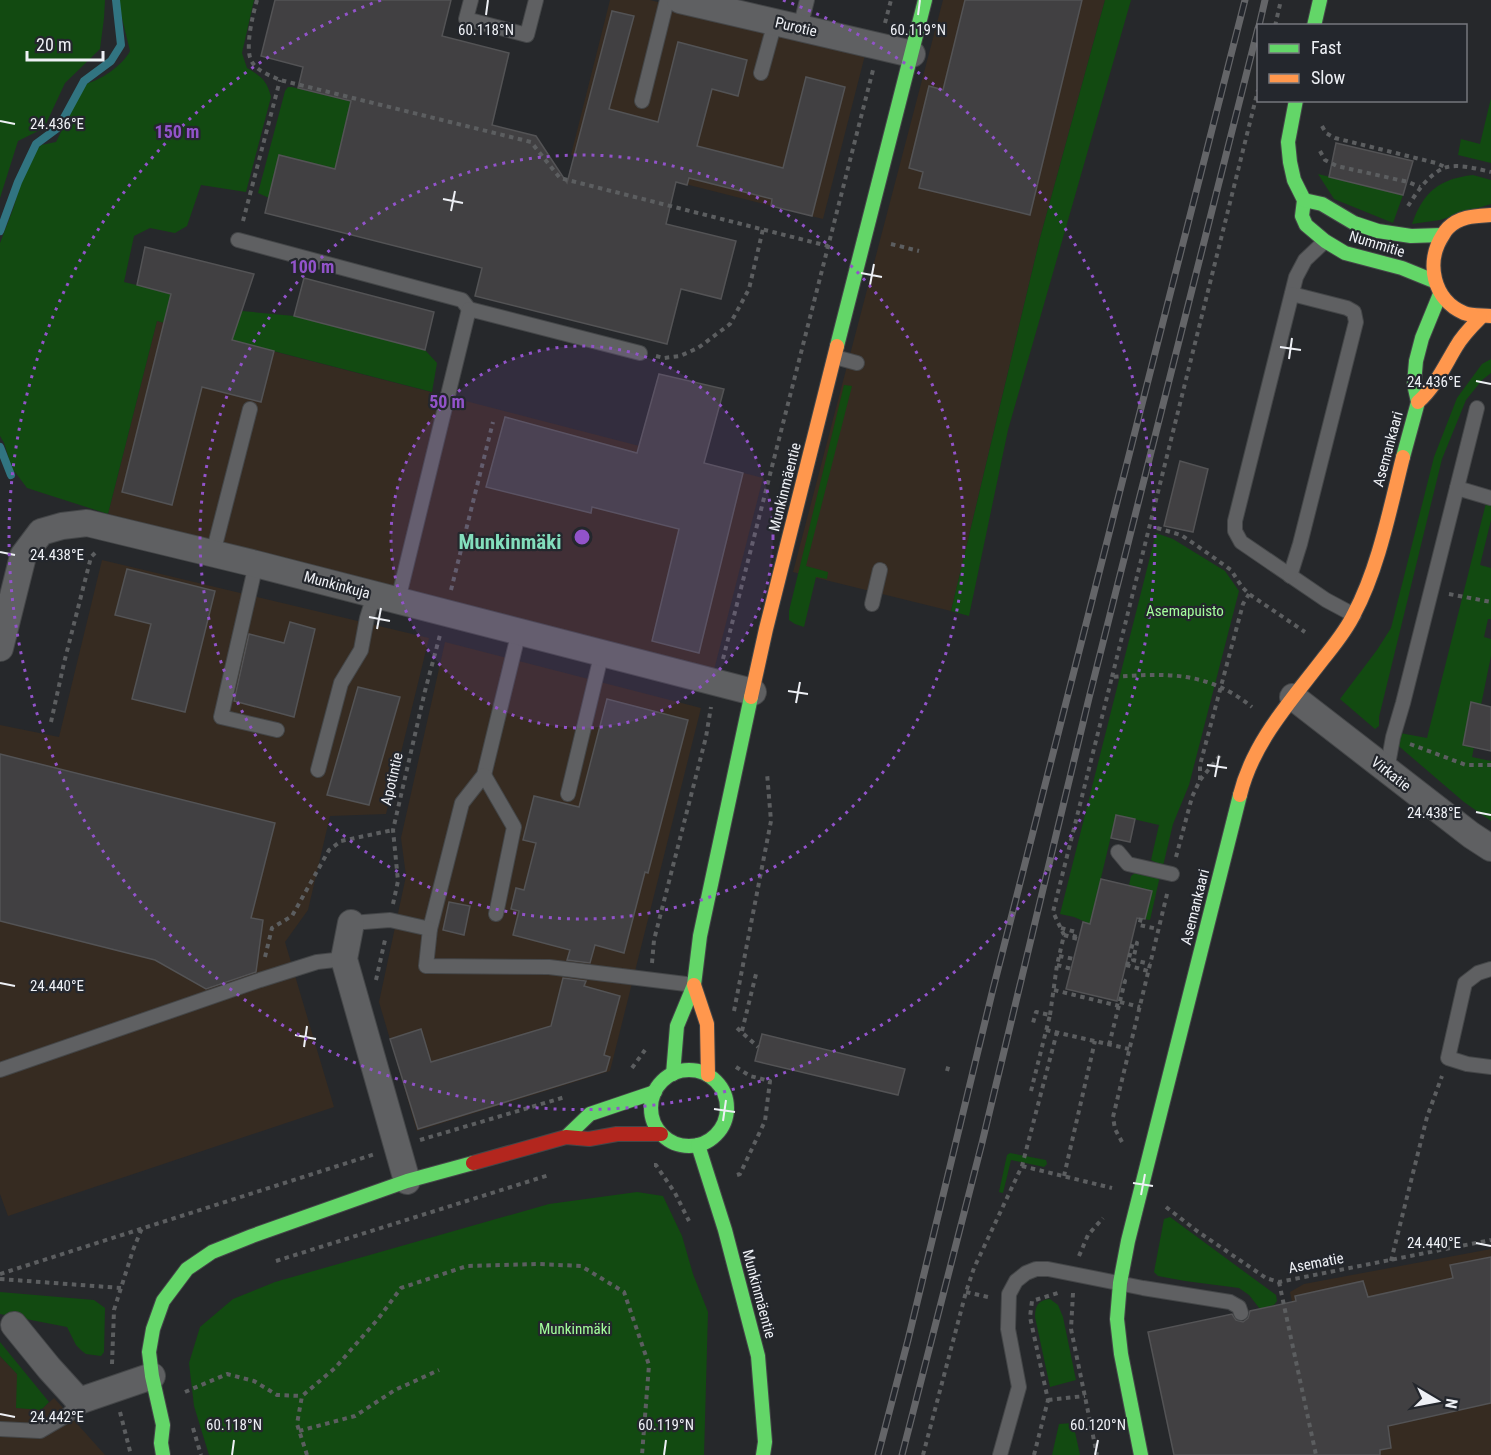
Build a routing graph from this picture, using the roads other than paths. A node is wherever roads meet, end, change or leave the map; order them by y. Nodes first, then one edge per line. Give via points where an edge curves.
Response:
1 (471, 0) edge
2 (536, 0) edge
3 (667, 0) edge
4 (680, 0) edge
5 (807, 0) edge
6 (925, 0) edge
7 (1320, 0) edge
8 (775, 22) junction
9 (1314, 24) edge
10 (800, 28) junction
11 (912, 54) junction
12 (761, 73) dead end
13 (642, 101) dead end
14 (1295, 102) edge
15 (1304, 200) junction
16 (1491, 215) edge
17 (1442, 235) junction
18 (238, 240) road end
19 (1324, 241) junction
20 (1437, 287) junction
21 (1292, 294) junction
22 (469, 309) junction
23 (1486, 317) edge
24 (640, 353) road end
25 (835, 357) junction
26 (858, 363) dead end
27 (1418, 402) junction
28 (1477, 408) dead end
29 (250, 409) dead end
30 (1457, 488) junction
31 (1491, 498) edge
32 (213, 553) junction
33 (256, 564) junction
34 (880, 570) dead end
35 (1290, 576) junction
36 (386, 597) junction
37 (872, 604) dead end
38 (1354, 615) junction
39 (519, 631) junction
40 (0, 648) edge
41 (602, 652) junction
42 (753, 692) junction
43 (1293, 697) junction
44 (277, 730) dead end
45 (318, 770) dead end
46 (1387, 770) junction
47 (484, 775) junction
48 (568, 794) dead end
49 (1491, 848) edge
50 (1118, 852) dead end
51 (1172, 874) road end
52 (496, 914) dead end
53 (351, 923) joint
54 (430, 929) junction
55 (344, 959) junction
56 (1491, 969) edge
57 (694, 985) junction
58 (1491, 1067) edge
59 (0, 1070) edge
60 (673, 1074) junction
61 (708, 1075) junction
62 (655, 1092) junction
63 (661, 1134) junction
64 (566, 1137) junction
65 (698, 1145) junction
66 (407, 1182) junction
67 (1120, 1283) junction
68 (1241, 1312) dead end
69 (7, 1325) edge
70 (152, 1376) junction
71 (80, 1401) junction
72 (163, 1425) junction
73 (0, 1429) edge
74 (178, 1438) dead end
75 (163, 1455) edge
76 (763, 1455) edge
77 (1000, 1455) edge
78 (1141, 1455) edge

1 - 2 lane via 466,19 527,36
3 - 13 lane
4 - 8 street, Purotie
5 - 10 lane
6 - 11 street, Munkinmäentie
7 - 9 street
8 - 10 street, Purotie
8 - 12 lane
10 - 11 street, Purotie
11 - 25 street, Munkinmäentie
14 - 15 street, Nummitie via 1288,142 1294,180
15 - 17 street, Nummitie via 1322,204 1376,230 1424,237
15 - 19 street, Nummitie via 1302,216 1306,225
16 - 17 street via 1462,219
17 - 20 street via 1432,265
18 - 22 lane via 462,300
19 - 20 street, Nummitie via 1345,253 1402,268
19 - 21 lane via 1305,260
20 - 23 street, Nummitie via 1457,310
20 - 27 street, Asemankaari via 1414,366
21 - 35 lane via 1235,521 1241,542
21 - 35 lane via 1347,308 1354,312 1356,322
22 - 24 lane
22 - 36 lane
23 - 27 street, Asemankaari via 1462,336 1437,383
25 - 26 lane
25 - 42 street, Munkinmäentie
27 - 38 street, Asemankaari via 1377,556
28 - 30 lane
29 - 32 lane
30 - 31 lane
30 - 46 lane
32 - 33 street, Munkinkuja
32 - 40 street, Munkinkuja via 87,523 41,532 23,556
33 - 36 street, Munkinkuja
33 - 44 lane via 221,717
34 - 37 lane
35 - 38 lane
36 - 39 street, Munkinkuja via 443,624
36 - 45 lane via 367,618 361,650 341,683
38 - 43 street, Asemankaari
39 - 41 street, Munkinkuja
39 - 47 lane
41 - 42 street, Munkinkuja
41 - 48 lane
42 - 57 street, Munkinmäentie via 700,936
43 - 46 street, Virkatie
43 - 67 street, Asemankaari via 1273,724 1243,782
46 - 49 street, Virkatie
47 - 52 lane via 514,827
47 - 54 lane via 462,802
50 - 51 lane via 1128,864
53 - 54 lane via 390,920
53 - 55 street
54 - 57 lane via 426,966 549,967
55 - 59 lane via 317,962 260,980
55 - 66 street via 411,1139
56 - 58 lane via 1465,983 1448,1058
57 - 60 street, Munkinmäentie via 677,1026
57 - 61 street, Munkinmäentie via 707,1024
60 - 61 street via 690,1070
60 - 62 street
61 - 65 street via 723,1091 727,1102 725,1120 715,1136
62 - 63 street via 652,1114
62 - 64 street via 590,1114
63 - 64 street
63 - 65 street via 685,1146
64 - 66 street
65 - 76 street, Munkinmäentie via 758,1356
66 - 70 street via 252,1236 212,1252 187,1269 163,1301 153,1329 149,1352
67 - 68 lane via 1230,1302
67 - 77 lane via 1048,1269 1036,1269 1016,1281 1009,1294 1008,1329 1019,1387
67 - 78 street, Asemankaari via 1117,1318 1121,1354
69 - 71 street
70 - 71 street
70 - 72 street
71 - 73 lane via 69,1414 40,1431
72 - 74 street
72 - 75 street

